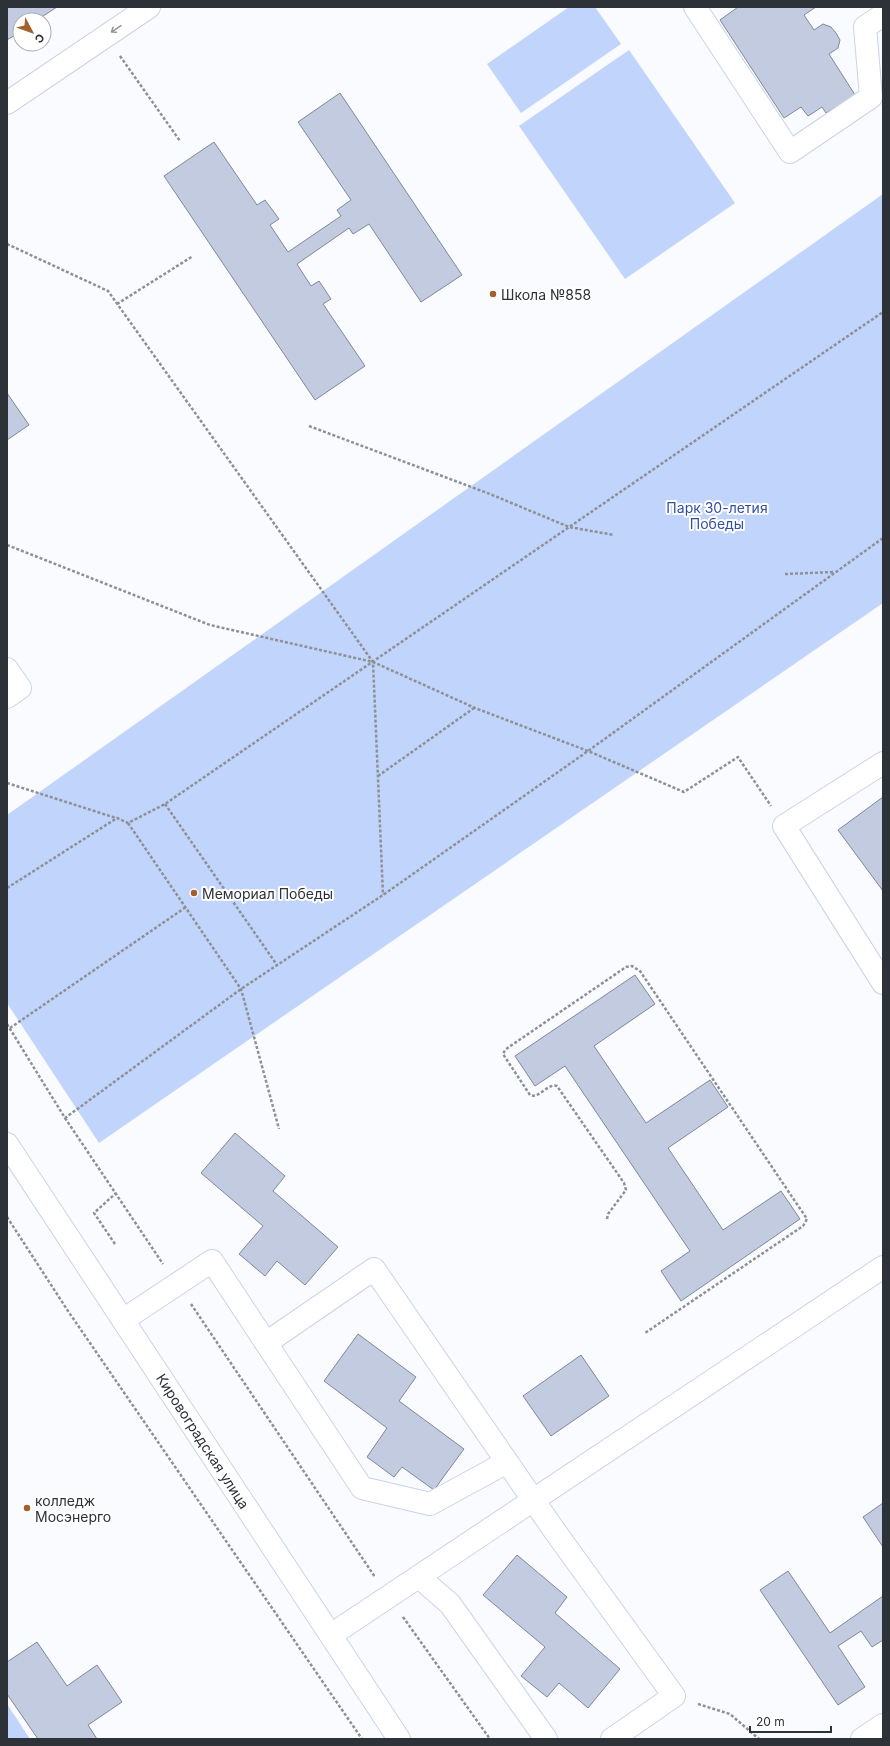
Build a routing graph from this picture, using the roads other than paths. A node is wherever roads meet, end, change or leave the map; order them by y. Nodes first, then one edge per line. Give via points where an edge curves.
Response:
1 (149, 7) edge
2 (695, 7) edge
3 (883, 15) edge
4 (7, 103) edge
5 (7, 669) edge
6 (7, 697) edge
7 (883, 763) edge
8 (883, 983) edge
9 (7, 1144) edge
10 (883, 1268) edge
11 (123, 1320) junction
12 (266, 1343) junction
13 (507, 1462) junction
14 (535, 1500) junction
15 (419, 1577) junction
16 (331, 1636) junction
17 (883, 1725) edge
18 (399, 1739) edge
19 (546, 1739) edge
20 (612, 1739) edge
21 (862, 1739) edge

1 -> 4 street
2 - 3 street via 790,152 871,97 865,27
5 - 6 street via 20,688
7 - 8 street via 784,826
9 - 11 street, Кировоградская улица
10 - 14 street
11 - 12 street via 212,1261
11 - 16 street, Кировоградская улица
12 - 13 street via 362,1488 430,1504
12 - 13 street via 374,1268
13 - 14 street
14 - 15 street
14 - 20 street via 674,1696
15 - 16 street
15 - 19 street via 450,1604
16 - 18 street, Кировоградская улица
17 - 21 street

